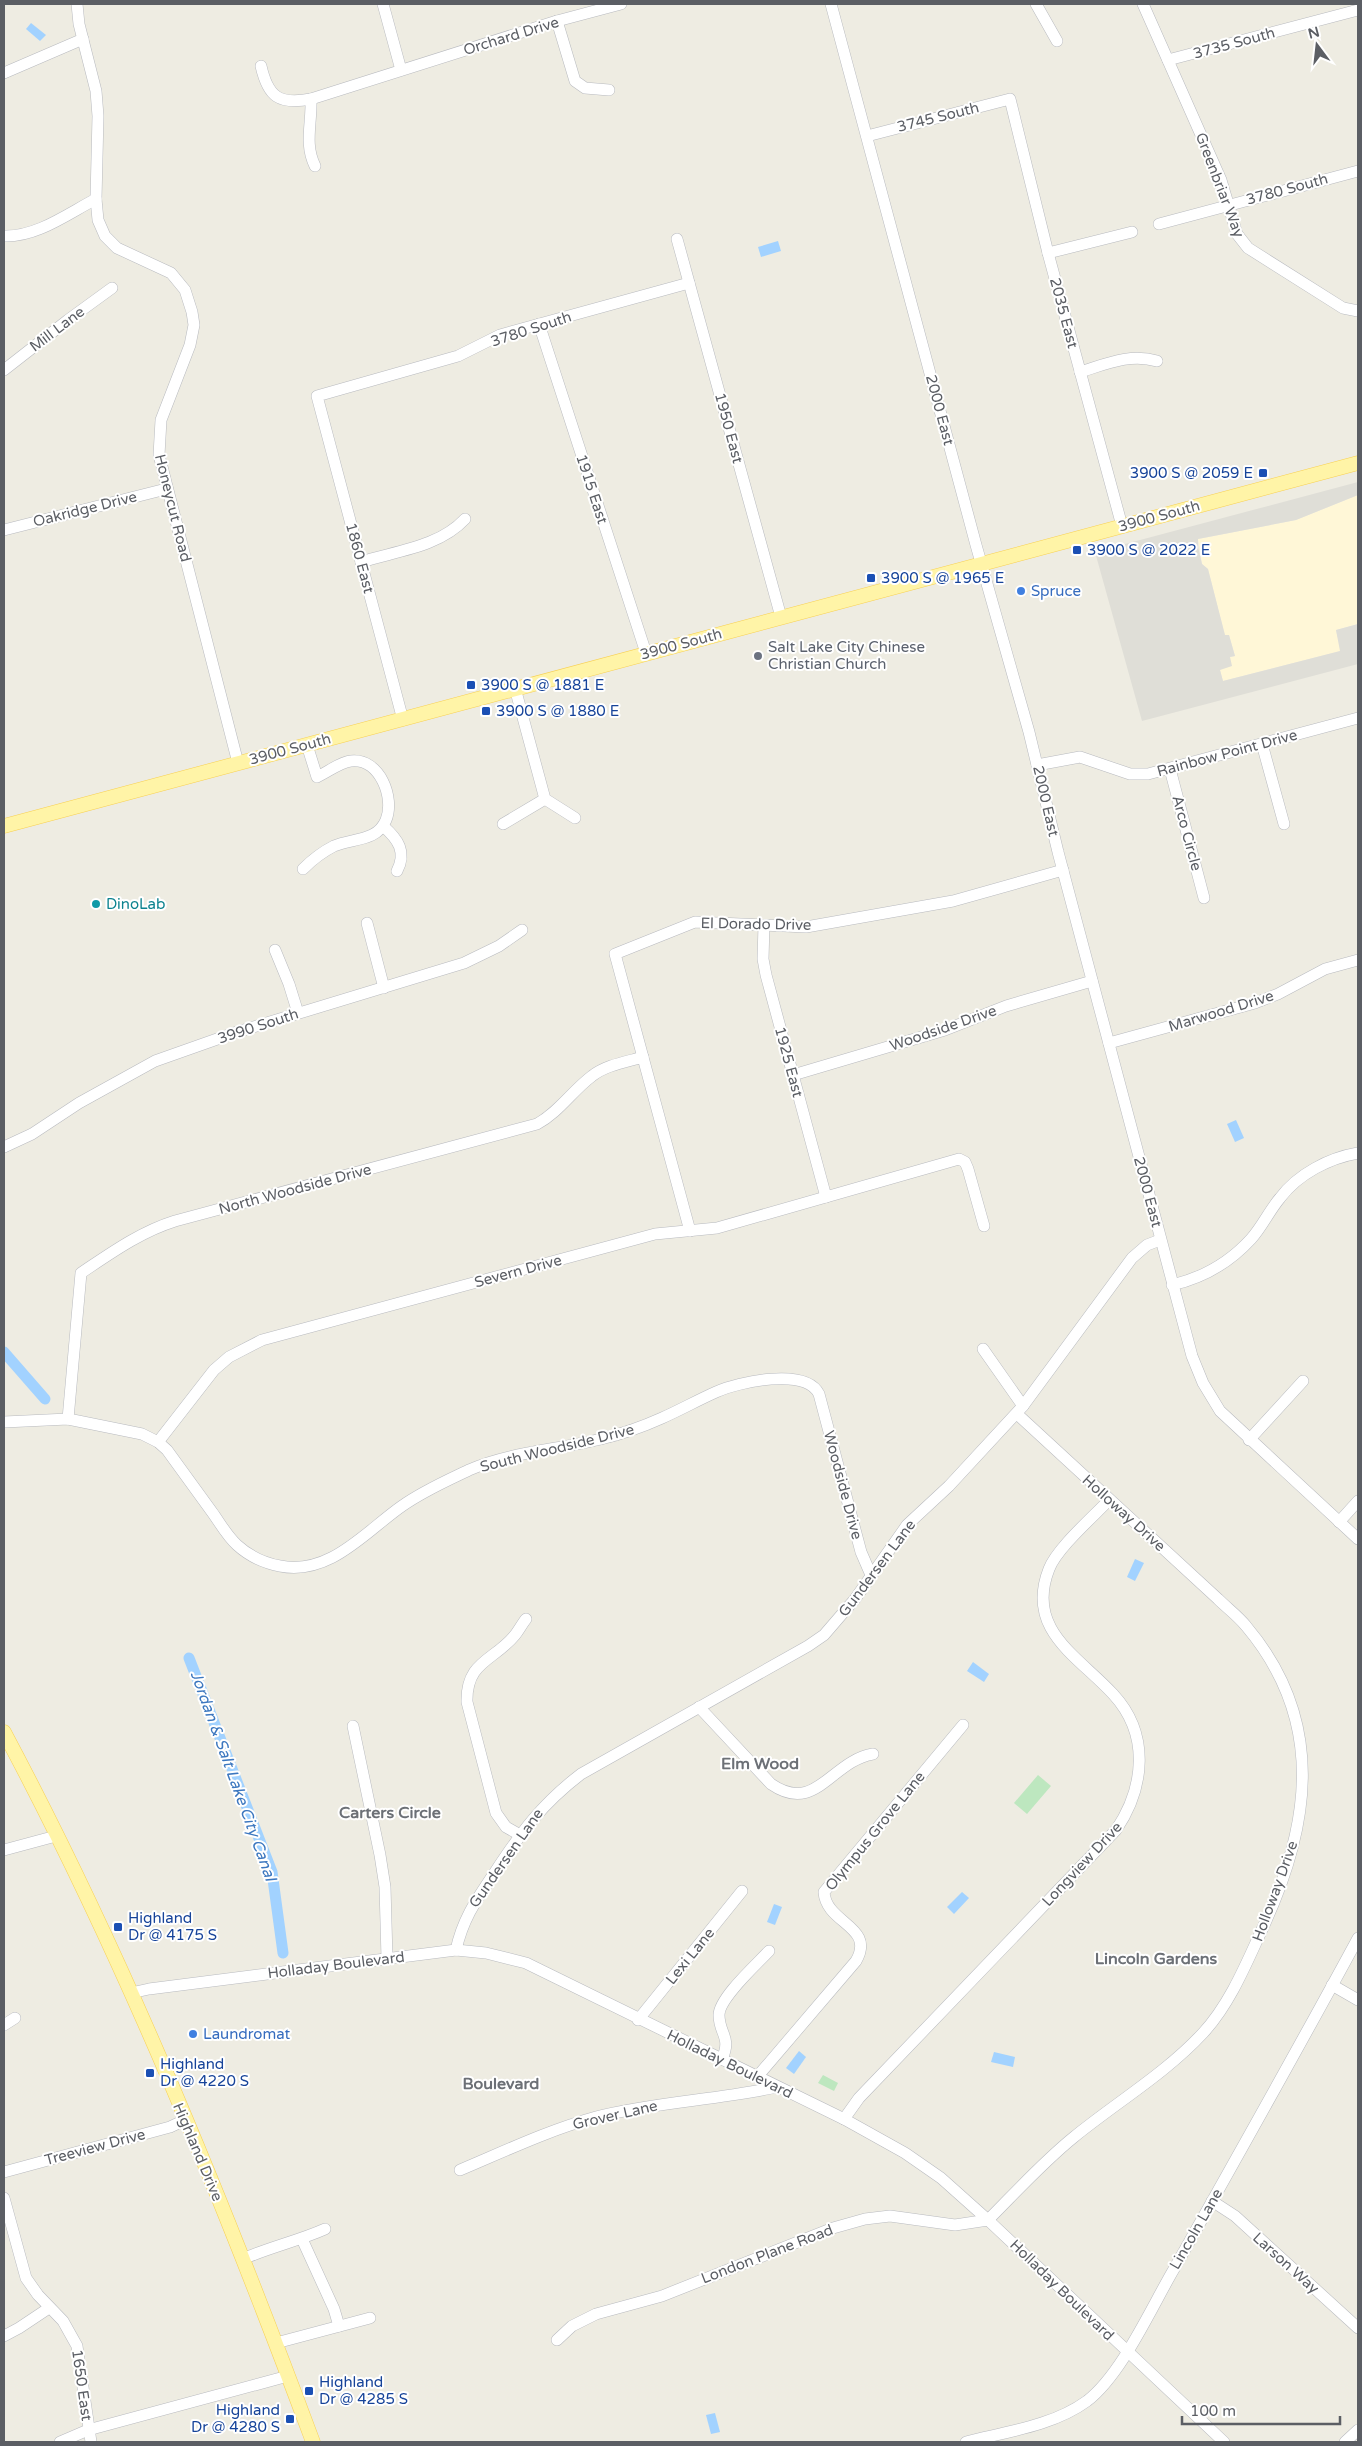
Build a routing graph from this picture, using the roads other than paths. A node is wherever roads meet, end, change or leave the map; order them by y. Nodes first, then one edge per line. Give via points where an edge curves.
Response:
1 (77, 4) edge
2 (382, 4) edge
3 (621, 4) edge
4 (832, 4) edge
5 (1036, 4) edge
6 (1143, 4) edge
7 (1358, 10) edge
8 (557, 21) junction
9 (83, 39) junction
10 (1056, 41) dead end
11 (1168, 60) junction
12 (261, 66) dead end
13 (401, 70) junction
14 (4, 73) edge
15 (609, 90) dead end
16 (311, 99) junction
17 (1010, 99) joint
18 (867, 136) junction
19 (315, 166) dead end
20 (1358, 171) edge
21 (96, 199) junction
22 (1228, 205) junction
23 (1159, 224) dead end
24 (1132, 232) dead end
25 (4, 236) edge
26 (677, 239) dead end
27 (1048, 253) junction
28 (689, 284) junction
29 (112, 288) dead end
30 (1358, 311) edge
31 (539, 324) junction
32 (1157, 361) dead end
33 (4, 370) edge
34 (1080, 372) junction
35 (317, 396) joint
36 (1358, 463) edge
37 (166, 489) junction
38 (465, 519) dead end
39 (1122, 526) junction
40 (4, 530) edge
41 (361, 562) junction
42 (981, 564) junction
43 (781, 617) junction
44 (646, 653) junction
45 (515, 688) junction
46 (1358, 718) edge
47 (403, 720) junction
48 (1262, 744) junction
49 (307, 745) junction
50 (238, 762) junction
51 (1037, 765) junction
52 (1170, 769) junction
53 (545, 799) junction
54 (575, 818) dead end
55 (503, 824) dead end
56 (1284, 824) dead end
57 (4, 826) edge
58 (383, 826) junction
59 (303, 869) dead end
60 (1063, 870) junction
61 (397, 871) dead end
62 (1204, 898) dead end
63 (367, 922) dead end
64 (764, 925) junction
65 (522, 930) dead end
66 (275, 950) dead end
67 (1358, 960) edge
68 (1092, 981) junction
69 (384, 988) junction
70 (298, 1013) junction
71 (1108, 1043) junction
72 (643, 1057) junction
73 (793, 1076) junction
74 (4, 1146) edge
75 (1358, 1152) edge
76 (826, 1197) junction
77 (984, 1226) dead end
78 (690, 1231) junction
79 (1160, 1240) junction
80 (1172, 1285) junction
81 (983, 1349) dead end
82 (1303, 1381) dead end
83 (819, 1394) joint
84 (1020, 1410) junction
85 (68, 1419) junction
86 (4, 1422) edge
87 (1249, 1440) junction
88 (158, 1442) junction
89 (1109, 1500) junction
90 (1358, 1501) edge
91 (1339, 1522) junction
92 (1358, 1539) edge
93 (871, 1575) junction
94 (526, 1619) dead end
95 (699, 1707) junction
96 (963, 1725) dead end
97 (353, 1726) dead end
98 (4, 1732) edge
99 (873, 1754) dead end
100 (520, 1835) junction
101 (56, 1836) junction
102 (4, 1850) edge
103 (742, 1891) dead end
104 (1358, 1938) edge
105 (456, 1950) junction
106 (769, 1952) dead end
107 (387, 1958) junction
108 (1332, 1985) junction
109 (132, 1993) junction
110 (1358, 2000) edge
111 (15, 2018) dead end
112 (638, 2020) junction
113 (4, 2025) edge
114 (722, 2059) junction
115 (757, 2077) junction
116 (777, 2087) junction
117 (185, 2120) junction
118 (844, 2120) junction
119 (460, 2170) dead end
120 (4, 2172) edge
121 (4, 2198) edge
122 (1212, 2201) junction
123 (988, 2220) junction
124 (326, 2229) dead end
125 (302, 2239) junction
126 (243, 2259) junction
127 (49, 2308) junction
128 (370, 2318) dead end
129 (339, 2326) junction
130 (1358, 2328) edge
131 (4, 2336) edge
132 (557, 2340) dead end
133 (276, 2343) junction
134 (1126, 2352) junction
135 (288, 2376) junction
136 (88, 2430) junction
137 (1358, 2430) edge
138 (60, 2442) edge
139 (91, 2442) edge
140 (313, 2442) edge
141 (966, 2442) edge
142 (1224, 2442) edge
143 (1345, 2442) edge

1 - 9 street, Honeycut Road
2 - 13 street
3 - 8 street, Orchard Drive
4 - 18 street, 2000 East
5 - 10 street
6 - 11 street, Greenbriar Way
7 - 11 street, 3735 South
8 - 13 street, Orchard Drive
8 - 15 street via 575,81 585,88
9 - 14 street
9 - 21 street, Honeycut Road via 98,104
11 - 22 street, Greenbriar Way
12 - 16 street, Orchard Drive via 265,82 280,99 293,102
13 - 16 street, Orchard Drive
16 - 19 street via 308,143
17 - 18 street, 3745 South
17 - 27 street, 2035 East
18 - 42 street, 2000 East
20 - 22 street, 3780 South
21 - 25 street via 34,232 19,237
21 - 37 street, Honeycut Road via 98,220 109,242 171,273 185,290 192,312 194,325 190,345 166,402 159,431 158,455
22 - 23 street, 3780 South
22 - 30 street, Greenbriar Way via 1236,234 1248,248 1343,308
24 - 27 street
26 - 28 street, 1950 East
27 - 34 street, 2035 East
28 - 31 street, 3780 South
28 - 43 street, 1950 East
29 - 33 street, Mill Lane
31 - 35 street, 3780 South via 500,335 458,356
31 - 44 street, 1915 East
32 - 34 street via 1130,358
34 - 39 street, 2035 East
35 - 41 street, 1860 East
36 - 39 main road, 3900 South
37 - 40 street, Oakridge Drive
37 - 50 street, Honeycut Road
38 - 41 street via 440,539
39 - 42 main road, 3900 South
41 - 47 street, 1860 East
42 - 43 main road, 3900 South
42 - 51 street, 2000 East
43 - 44 main road, 3900 South
44 - 45 main road, 3900 South
45 - 47 main road, 3900 South
45 - 53 street
46 - 48 street, Rainbow Point Drive
47 - 49 main road, 3900 South
48 - 52 street, Rainbow Point Drive
48 - 56 street
49 - 50 main road, 3900 South
49 - 58 street via 316,777 350,761 368,764 377,770 389,803
50 - 57 main road, 3900 South
51 - 52 street, Rainbow Point Drive via 1080,757 1130,774
51 - 60 street, 2000 East
52 - 62 street, Arco Circle
53 - 54 street
53 - 55 street
58 - 59 street via 370,837 328,849
58 - 61 street via 400,846 402,859
60 - 64 street, El Dorado Drive via 913,909 806,927
60 - 68 street, 2000 East
63 - 69 street
64 - 72 street, El Dorado Drive via 695,922 615,954
64 - 73 street, 1925 East via 763,959
65 - 69 street, 3990 South via 476,958
66 - 70 street
67 - 71 street, Marwood Drive via 1325,969 1255,1003
68 - 71 street, 2000 East
68 - 73 street, Woodside Drive
69 - 70 street, 3990 South
70 - 74 street, 3990 South via 155,1061 79,1103 32,1134
71 - 79 street, 2000 East
72 - 78 street, El Dorado Drive
72 - 85 street, North Woodside Drive via 593,1075 557,1111 537,1124 175,1221 150,1229 126,1243 80,1273
73 - 76 street, 1925 East
75 - 80 street via 1328,1162 1300,1178 1280,1197 1251,1238 1231,1257 1191,1281
76 - 77 street, Severn Drive via 949,1161 963,1160
76 - 78 street, Severn Drive via 717,1228
78 - 88 street, Severn Drive via 655,1234 262,1340 229,1357 214,1370
79 - 80 street, 2000 East
79 - 84 street, Gundersen Lane via 1147,1245 1132,1258
80 - 87 street, 2000 East via 1203,1383 1220,1411
81 - 84 street, Holloway Drive
82 - 87 street
83 - 88 street, South Woodside Drive via 813,1386 791,1379 739,1384 639,1428 506,1458 472,1469 434,1486 402,1506 350,1547 320,1563 299,1567 262,1562 236,1544
83 - 93 street, Woodside Drive via 861,1552
84 - 89 street, Holloway Drive
84 - 93 street, Gundersen Lane via 949,1486 907,1525
85 - 86 street
85 - 88 street, South Woodside Drive via 142,1434
87 - 91 street, 2000 East
89 - 118 street, Longview Drive via 1065,1546 1050,1567 1044,1600 1046,1617 1054,1634 1066,1650 1113,1694 1136,1733 1140,1770 1136,1794 1116,1830 859,2098
89 - 123 street, Holloway Drive via 1238,1618 1278,1673 1296,1720 1303,1774 1300,1816 1294,1846 1268,1918 1235,1986 1204,2032 1155,2076 1073,2137
90 - 91 street
91 - 92 street, 2000 East
93 - 95 street, Gundersen Lane via 824,1635
94 - 100 street via 514,1636 475,1670 467,1693 496,1813 506,1827
95 - 99 street via 771,1784 784,1793 809,1792 853,1760
95 - 100 street, Gundersen Lane via 581,1774 556,1794
96 - 115 street, Olympus Grove Lane via 824,1892 824,1902 855,1931 862,1941 862,1950
97 - 107 street via 385,1887
98 - 101 main road, Highland Drive
100 - 105 street, Gundersen Lane via 466,1915
101 - 102 street
101 - 109 main road, Highland Drive
103 - 112 street, Lexi Lane
104 - 108 street, Lincoln Lane
105 - 107 street, Holladay Boulevard
105 - 112 street, Holladay Boulevard via 486,1953 526,1963
106 - 114 street via 722,2006 719,2018 727,2044
107 - 109 street, Holladay Boulevard
108 - 110 street
108 - 122 street, Lincoln Lane
109 - 117 main road, Highland Drive
111 - 113 street
112 - 114 street, Holladay Boulevard
114 - 115 street, Holladay Boulevard
115 - 116 street, Holladay Boulevard
116 - 118 street, Holladay Boulevard
116 - 119 street, Grover Lane via 595,2118 550,2132
117 - 120 street, Treeview Drive via 170,2127
117 - 126 main road, Highland Drive
118 - 123 street, Holladay Boulevard via 905,2153 941,2178
121 - 127 street, 1650 East via 26,2278
122 - 130 street, Larson Way via 1235,2216
122 - 134 street, Lincoln Lane
123 - 132 street, London Plane Road via 955,2225 890,2216 865,2219 833,2228 662,2296 596,2314 572,2326
123 - 134 street, Holladay Boulevard
124 - 125 street
125 - 126 street
125 - 129 street
126 - 133 main road, Highland Drive
127 - 131 street
127 - 136 street, 1650 East via 63,2320 77,2346
128 - 129 street
129 - 133 street
133 - 135 main road, Highland Drive
134 - 141 street, Lincoln Lane via 1100,2388 1073,2410 1042,2422
134 - 142 street, Holladay Boulevard
135 - 136 street
135 - 140 main road, Highland Drive
136 - 138 street
136 - 139 street, 1650 East
137 - 143 street

